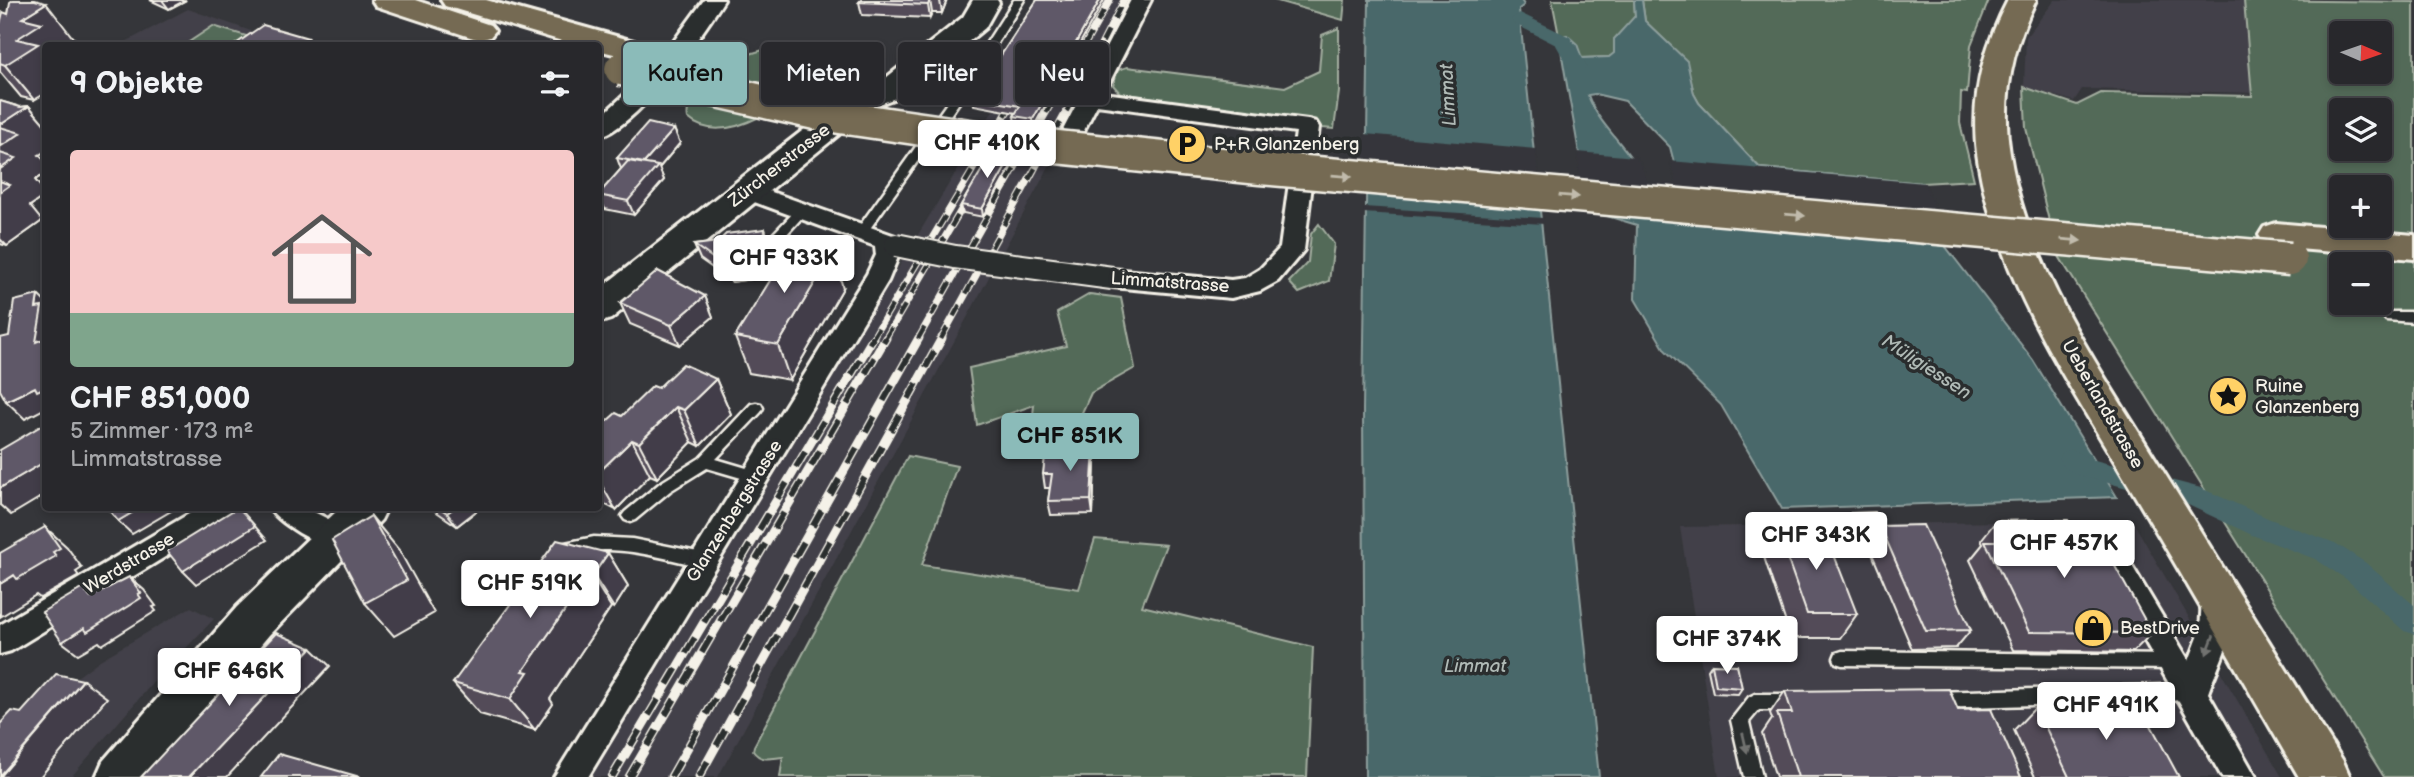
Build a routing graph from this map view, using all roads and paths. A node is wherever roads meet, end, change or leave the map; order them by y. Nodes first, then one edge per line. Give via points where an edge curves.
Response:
1 (386, 0) edge
2 (454, 0) edge
3 (713, 0) edge
4 (1019, 0) edge
5 (1141, 0) edge
6 (2022, 0) edge
7 (983, 1) edge
8 (515, 42) edge
9 (584, 42) edge
10 (602, 52) edge
11 (619, 62) edge
12 (1109, 65) edge
13 (1109, 101) edge
14 (1090, 105) edge
15 (602, 127) edge
16 (1061, 155) joint
17 (1298, 165) junction
18 (746, 191) junction
19 (801, 212) junction
20 (881, 240) junction
21 (2283, 247) junction
22 (2414, 247) edge
23 (2329, 260) edge
24 (820, 268) edge
25 (2392, 269) edge
26 (2414, 271) edge
27 (602, 307) edge
28 (2391, 317) dead end
29 (2414, 317) edge
30 (756, 408) dead end
31 (705, 462) junction
32 (755, 476) junction
33 (217, 511) edge
34 (346, 511) edge
35 (629, 516) dead end
36 (306, 517) edge
37 (2100, 537) edge
38 (704, 560) junction
39 (546, 565) edge
40 (2217, 596) junction
41 (0, 641) edge
42 (1842, 658) dead end
43 (2174, 662) junction
44 (2193, 692) junction
45 (1919, 700) edge
46 (1810, 701) edge
47 (120, 777) edge
48 (570, 777) edge
49 (1753, 777) edge
50 (2240, 777) edge
51 (2326, 777) edge

1 - 8 main road
2 - 9 main road
3 - 15 street via 691,38 638,97
4 - 20 lane via 964,87
5 - 12 street
6 - 40 main road, Ueberlandstrasse via 2000,47 1991,113 1996,170 2013,225 2043,297
7 - 18 main road, Zürcherstrasse via 975,22 893,88 863,99
10 - 11 main road
11 - 21 main road, bridge via 706,91 819,113 936,133 1068,148 1260,169
13 - 17 street, Limmatstrasse via 1308,127
14 - 16 street via 1080,134
16 - 17 lane
17 - 20 street, Limmatstrasse, bridge via 1292,250 1269,275 1251,285 1213,289 1112,278 955,257
18 - 19 street, Limmatstrasse
18 - 27 main road, Zürcherstrasse
19 - 20 street, Limmatstrasse
19 - 24 lane via 774,235 806,251
20 - 32 street, Glanzenbergstrasse via 888,255 879,275
21 - 22 main road
21 - 23 main road
25 - 26 main road
28 - 29 lane
30 - 31 lane
31 - 32 lane
31 - 35 lane
32 - 38 street, Glanzenbergstrasse
33 - 41 street, Werdstrasse
34 - 36 main road
36 - 47 main road via 253,621
37 - 43 street
38 - 39 lane via 591,544 558,551
38 - 48 street, Glanzenbergstrasse
40 -> 44 street via 2215,632
40 - 51 main road, Ueberlandstrasse
42 - 43 lane
43 - 44 street
44 - 45 lane via 1978,705
44 - 50 street
46 -> 49 lane via 1755,702 1740,720

